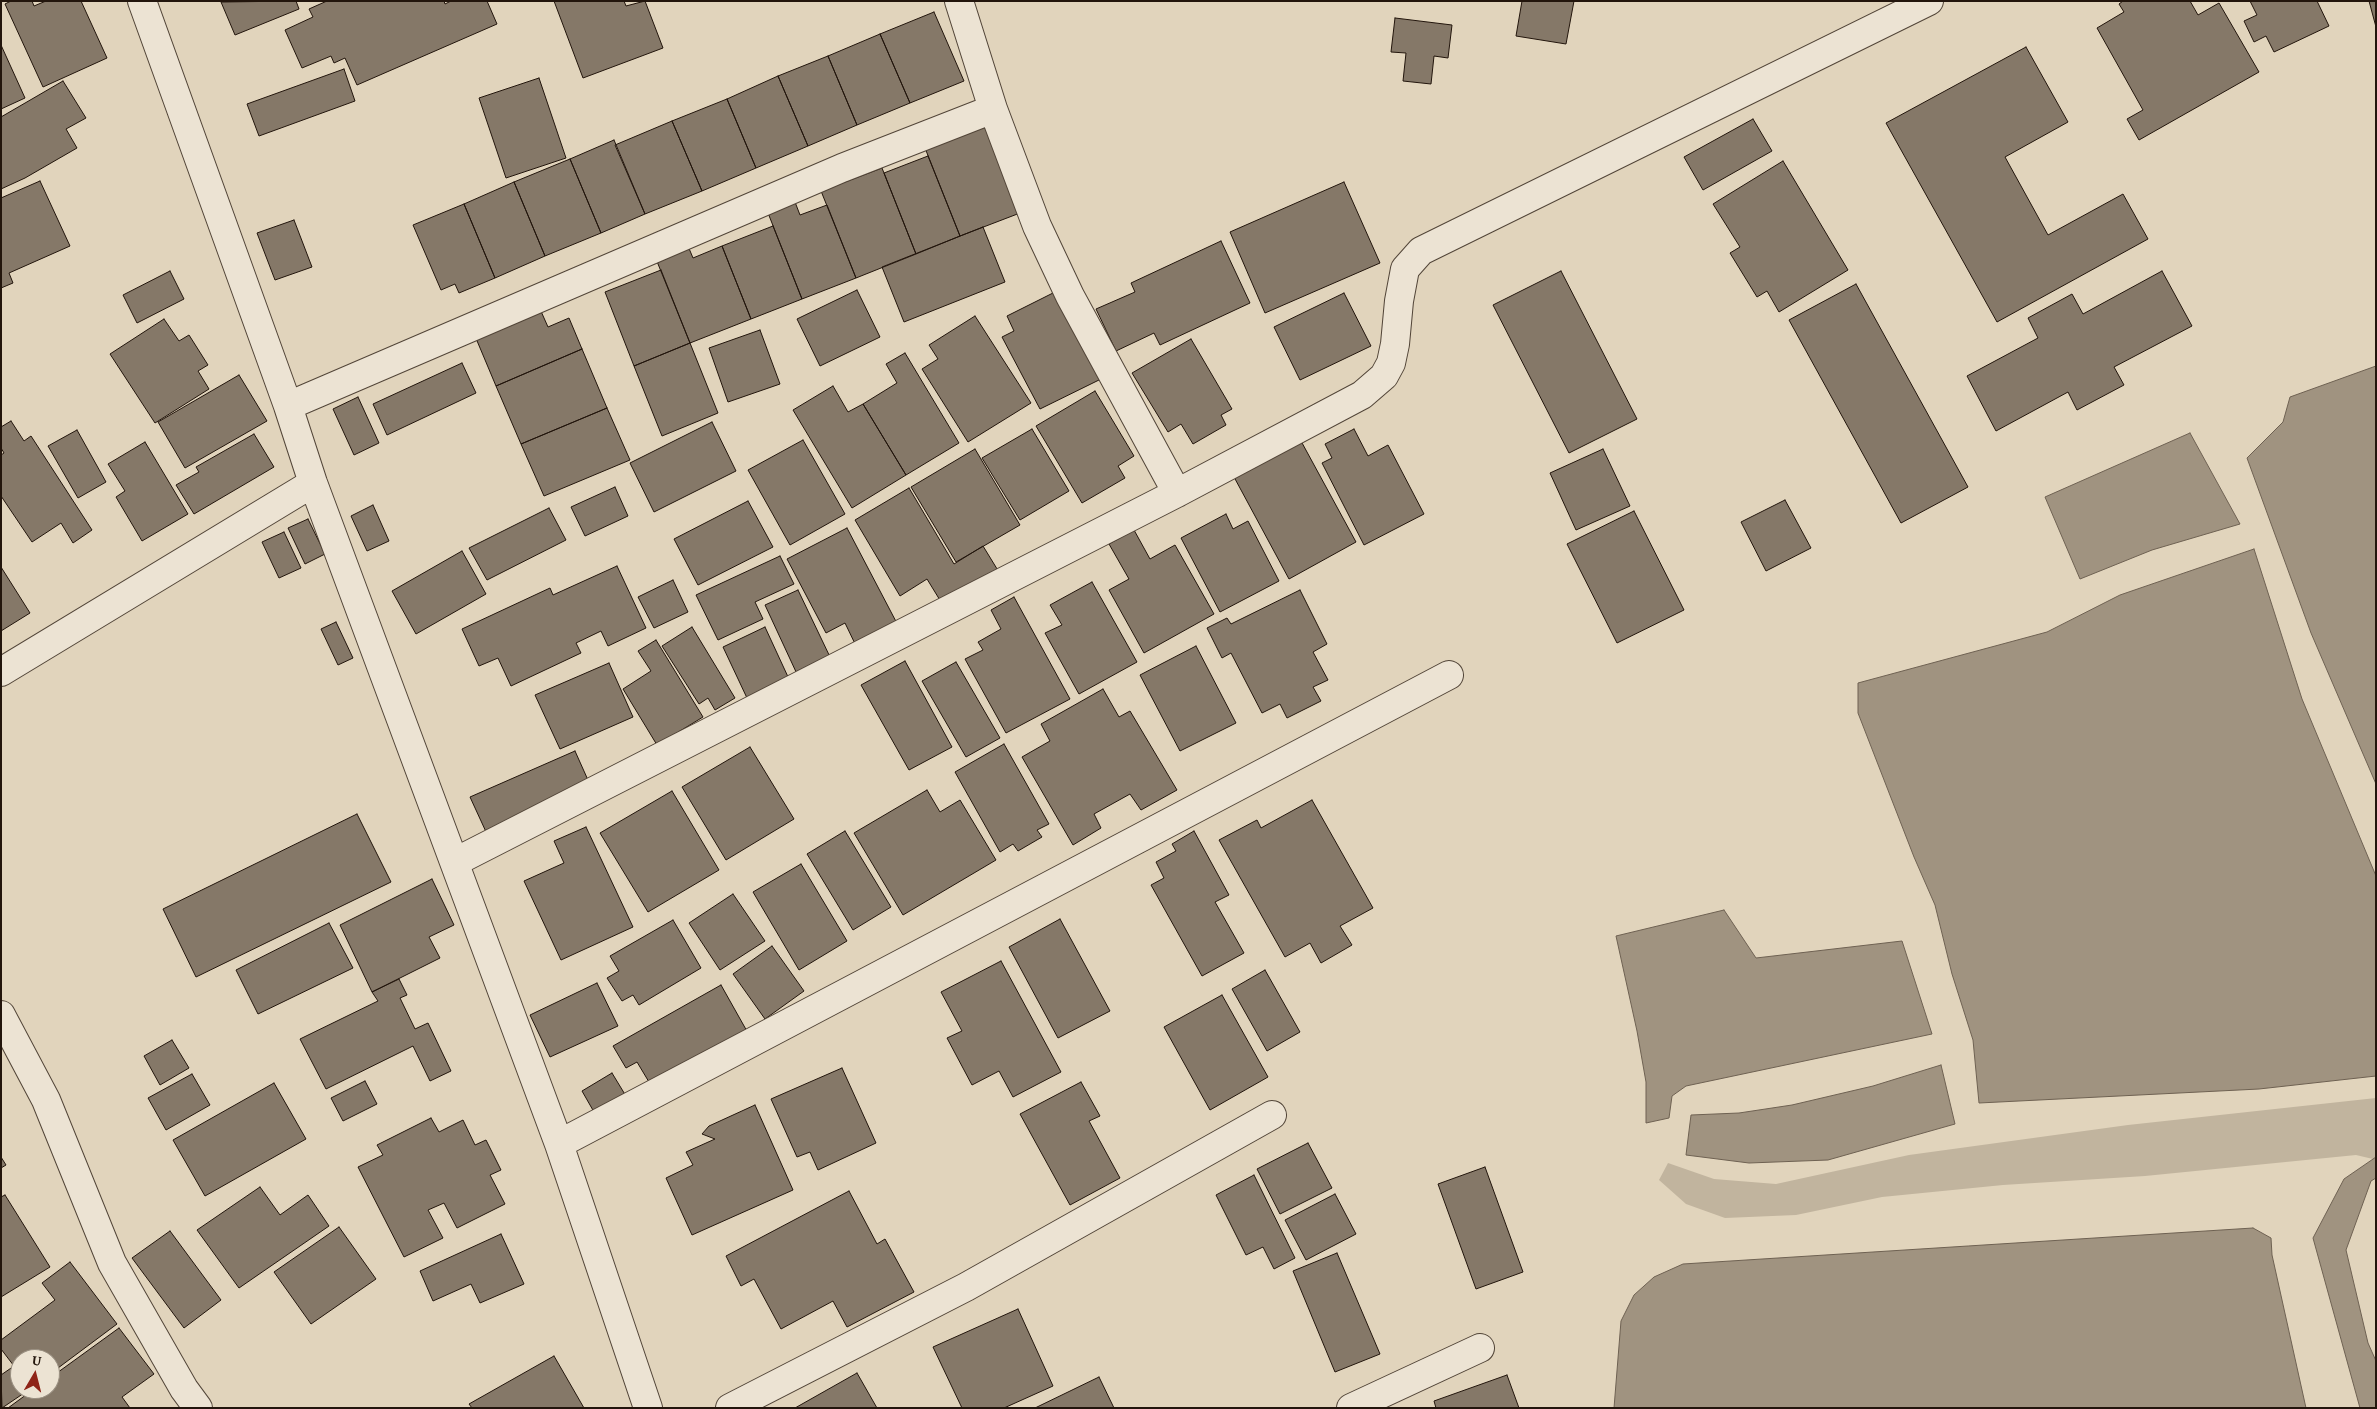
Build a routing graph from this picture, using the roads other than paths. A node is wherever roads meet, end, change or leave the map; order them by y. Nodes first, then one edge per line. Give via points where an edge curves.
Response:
1 (142, 1) edge
2 (959, 1) edge
3 (1929, 1) edge
4 (993, 109) junction
5 (288, 406) junction
6 (313, 483) junction
7 (1177, 493) junction
8 (1, 672) edge
9 (1449, 675) dead end
10 (455, 862) junction
11 (1, 1015) edge
12 (1272, 1115) dead end
13 (559, 1144) junction
14 (1480, 1348) dead end
15 (198, 1408) edge
16 (648, 1408) edge
17 (730, 1408) edge
18 (1352, 1408) edge

1 - 5 street
2 - 4 street
3 - 7 street via 1421,251 1405,269 1396,344 1384,376 1362,395
4 - 5 street via 842,168
4 - 7 street via 1037,226 1070,296
5 - 6 street
6 - 8 street
6 - 10 street
7 - 10 street
9 - 13 street
10 - 13 street
11 - 15 street via 46,1100 112,1263
12 - 17 street via 966,1287
13 - 16 street
14 - 18 street

